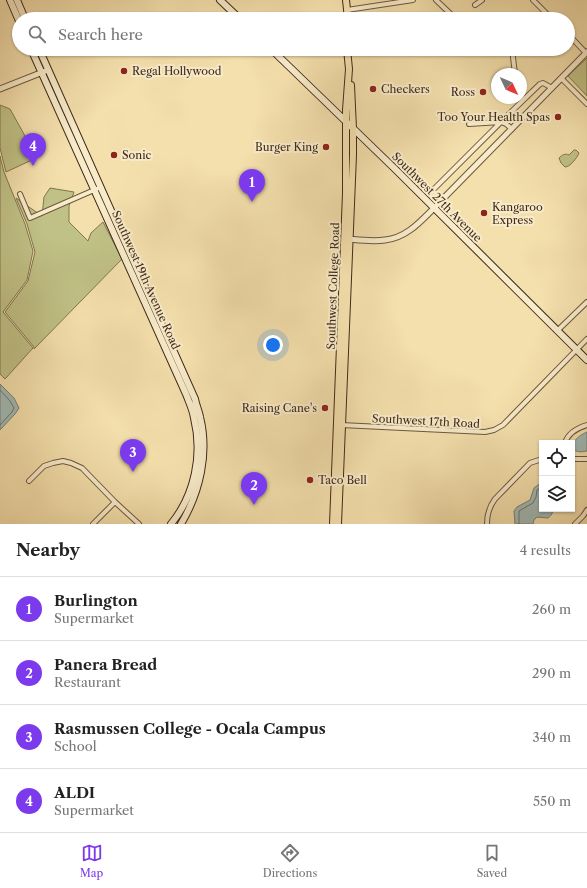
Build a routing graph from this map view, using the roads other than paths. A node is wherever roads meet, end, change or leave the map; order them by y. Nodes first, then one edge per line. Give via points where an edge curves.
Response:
1 (10, 0) edge
2 (220, 0) edge
3 (345, 0) edge
4 (413, 0) edge
5 (436, 0) edge
6 (482, 0) edge
7 (533, 0) edge
8 (17, 2) edge
9 (475, 5) dead end
10 (347, 10) joint
11 (15, 12) edge
12 (22, 12) edge
13 (233, 12) edge
14 (346, 12) edge
15 (449, 12) edge
16 (546, 12) edge
17 (575, 41) edge
18 (587, 52) edge
19 (34, 56) edge
20 (42, 56) edge
21 (278, 56) edge
22 (349, 56) edge
23 (349, 56) edge
24 (513, 56) edge
25 (514, 68) edge
26 (48, 70) junction
27 (41, 72) junction
28 (561, 78) junction
29 (552, 88) junction
30 (0, 89) edge
31 (527, 96) edge
32 (519, 104) edge
33 (587, 104) edge
34 (347, 122) junction
35 (501, 122) junction
36 (469, 124) dead end
37 (353, 129) junction
38 (512, 129) junction
39 (98, 188) junction
40 (435, 188) dead end
41 (20, 194) dead end
42 (434, 208) junction
43 (347, 239) junction
44 (587, 302) edge
45 (558, 331) junction
46 (587, 339) edge
47 (576, 350) junction
48 (587, 360) edge
49 (340, 425) junction
50 (587, 425) edge
51 (566, 440) edge
52 (575, 459) edge
53 (587, 459) edge
54 (539, 460) edge
55 (29, 481) dead end
56 (115, 502) junction
57 (587, 510) edge
58 (93, 524) edge
59 (138, 524) edge
60 (171, 524) edge
61 (181, 524) edge
62 (333, 524) edge
63 (338, 524) edge
64 (487, 524) edge
65 (575, 524) edge

1 - 11 main road
2 - 13 main road
3 - 10 main road
3 - 14 main road
4 - 10 street
5 - 15 street
6 - 9 street
7 - 16 street
8 - 12 main road
17 - 18 street
18 - 28 street
19 - 27 main road, Southwest 19th Avenue Road
20 - 26 main road, Southwest 19th Avenue Road
21 - 34 main road, Southwest 27th Avenue
22 - 34 main road, Southwest College Road
23 - 37 main road, Southwest College Road
24 - 25 street
26 - 27 street
26 - 39 main road, Southwest 19th Avenue Road
27 - 30 street
27 - 39 main road, Southwest 19th Avenue Road
28 - 29 street
28 - 33 street
29 - 31 street via 540,84
29 - 38 street
32 - 35 street
34 - 37 main road, Southwest 27th Avenue
34 - 43 main road, Southwest College Road
35 - 36 street
35 - 38 street
35 - 40 street
37 - 42 main road, Southwest 27th Avenue
37 - 43 main road, Southwest College Road
38 - 42 street
39 - 41 street via 30,218
39 - 60 main road, Southwest 19th Avenue Road via 194,418 198,442 196,469 185,503
39 - 61 main road, Southwest 19th Avenue Road via 194,399 200,418 204,458 198,488
42 - 43 street via 409,231 397,237 385,240
42 - 45 main road, Southwest 27th Avenue
43 - 49 main road, Southwest College Road
44 - 45 street
45 - 47 main road, Southwest 27th Avenue
46 - 47 street, Southwest 17th Road
47 - 48 main road, Southwest 27th Avenue
47 - 49 street, Southwest 17th Road via 503,425 494,430 485,432
49 - 62 main road, Southwest College Road
49 - 63 main road, Southwest College Road
50 - 51 street via 576,429
52 - 53 street
54 - 64 street via 530,463 494,499 487,515
55 - 56 street via 44,466 63,461 72,463 82,468
56 - 58 street
56 - 59 street
57 - 65 street

